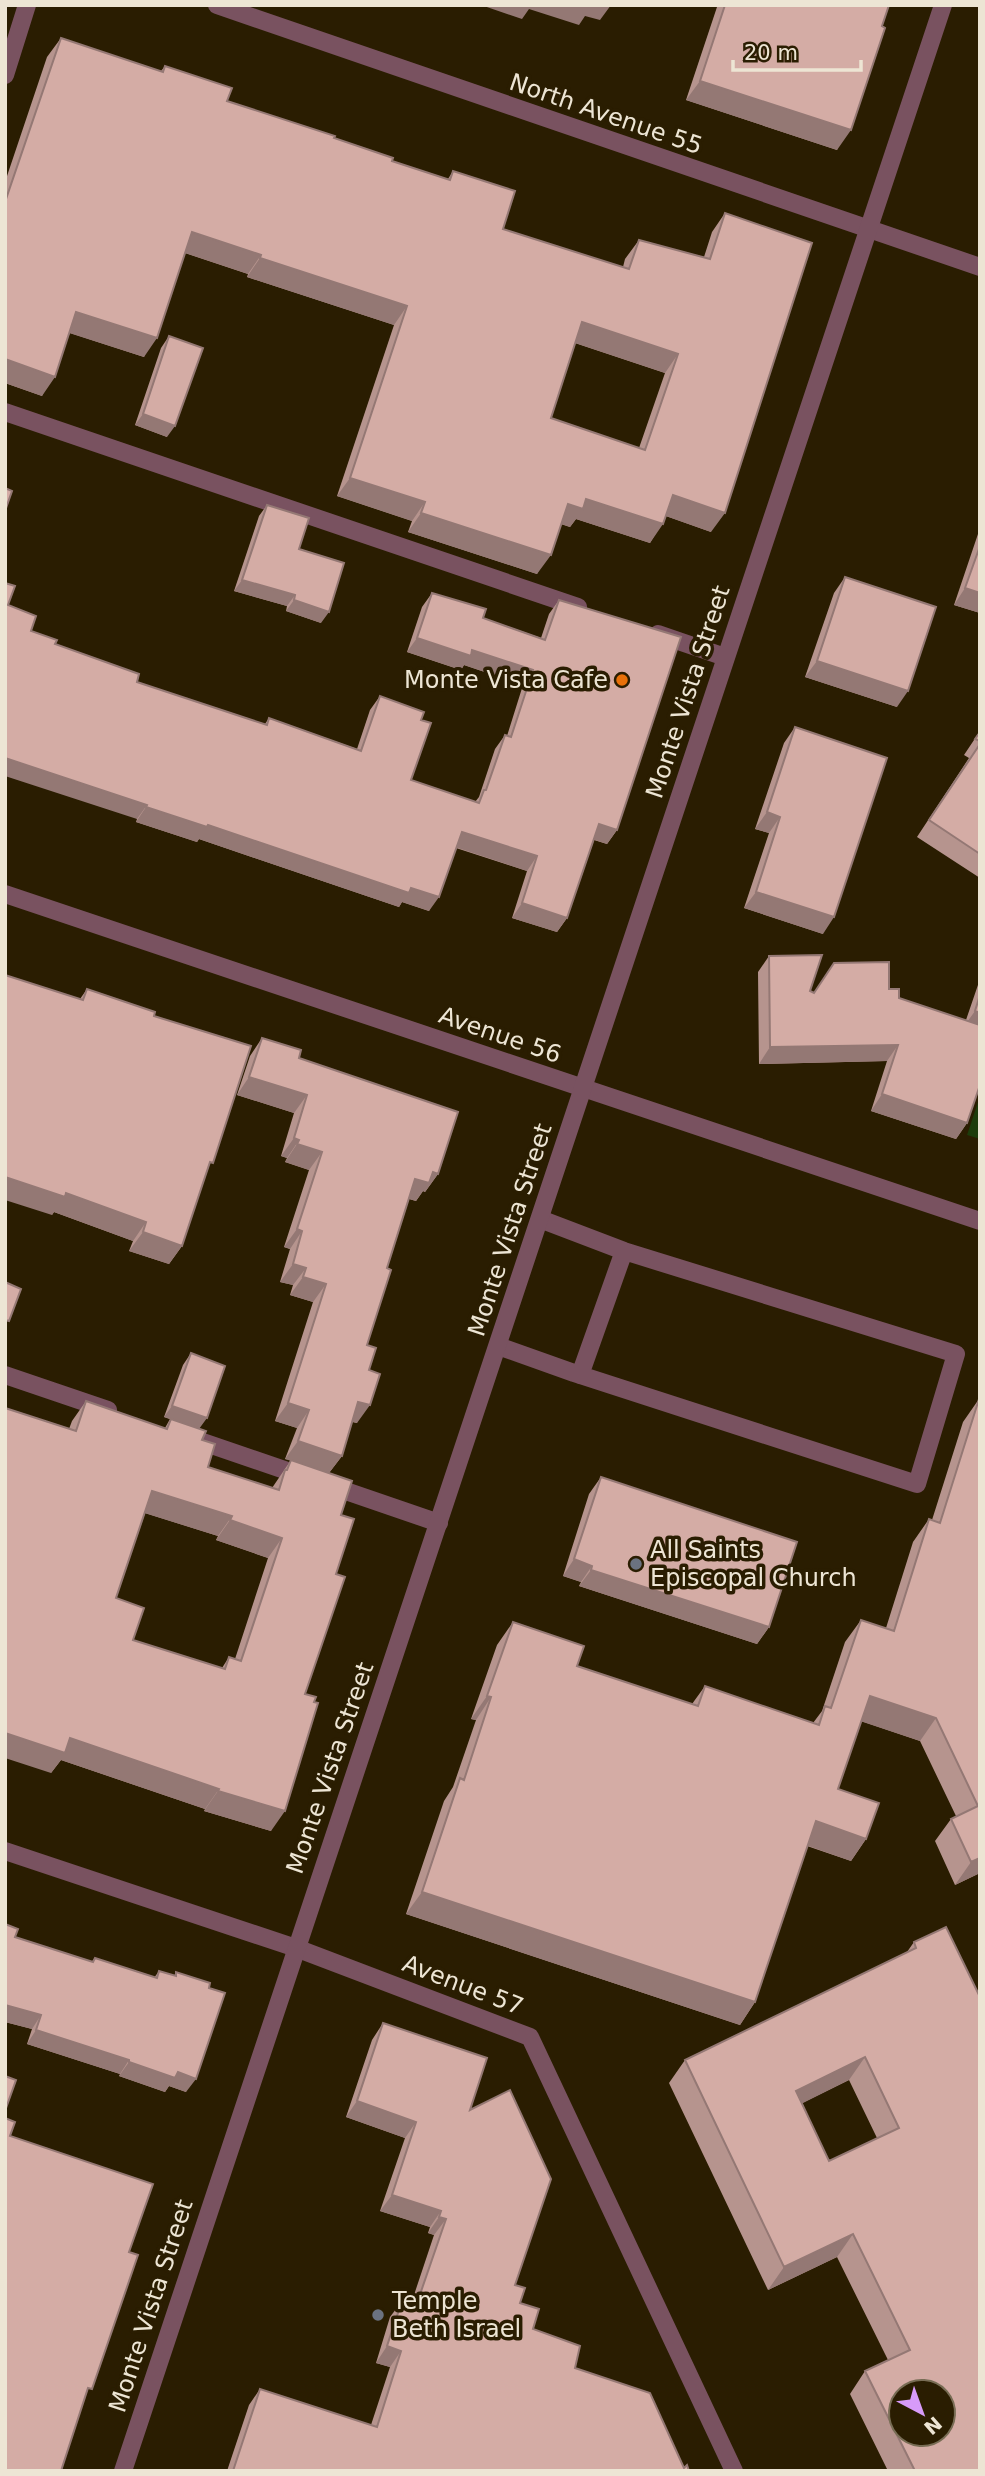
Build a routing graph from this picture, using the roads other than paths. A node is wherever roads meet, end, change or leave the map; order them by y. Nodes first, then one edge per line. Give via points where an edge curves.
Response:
1 (27, 5) edge
2 (217, 5) edge
3 (943, 5) edge
4 (5, 75) edge
5 (869, 230) junction
6 (980, 267) edge
7 (5, 412) edge
8 (594, 612) edge
9 (647, 630) edge
10 (725, 657) junction
11 (5, 894) edge
12 (583, 1089) junction
13 (540, 1219) junction
14 (980, 1221) edge
15 (624, 1251) junction
16 (498, 1346) junction
17 (5, 1375) edge
18 (580, 1375) junction
19 (124, 1415) edge
20 (176, 1433) edge
21 (439, 1523) junction
22 (5, 1851) edge
23 (296, 1948) junction
24 (123, 2471) edge
25 (734, 2471) edge

1 - 4 street
2 - 5 street, North Avenue 55
3 - 5 street, Monte Vista Street
5 - 6 street, North Avenue 55
5 - 10 street, Monte Vista Street
7 - 8 street
9 - 10 street
10 - 12 street, Monte Vista Street
11 - 12 street, Avenue 56
12 - 13 street, Monte Vista Street
12 - 14 street, Avenue 56
13 - 15 street
13 - 16 street, Monte Vista Street
15 - 18 street
15 - 18 street via 956,1354 917,1483
16 - 18 street
16 - 21 street, Monte Vista Street
17 - 19 street
20 - 21 street
21 - 23 street, Monte Vista Street
22 - 23 street, Avenue 57
23 - 24 street, Monte Vista Street
23 - 25 street, Avenue 57 via 530,2036

